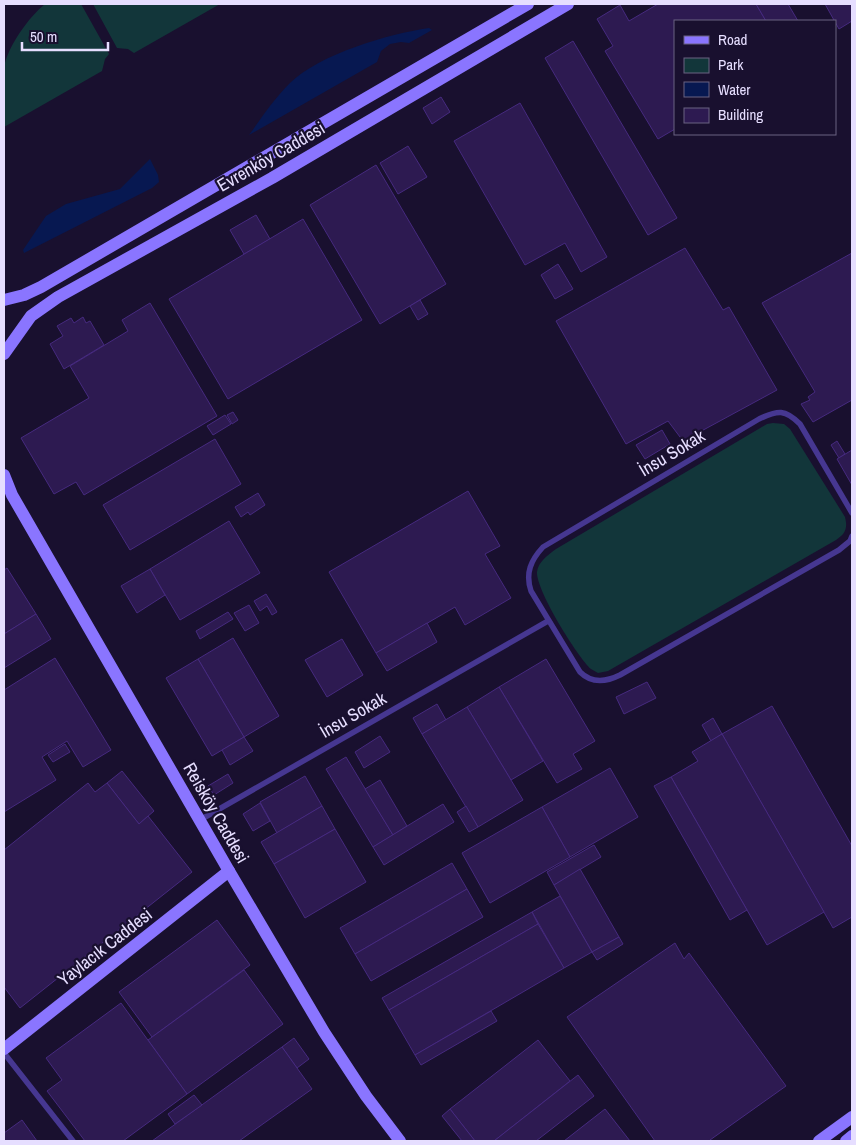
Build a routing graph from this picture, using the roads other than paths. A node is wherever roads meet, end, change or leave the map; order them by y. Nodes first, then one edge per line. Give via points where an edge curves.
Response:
1 (528, 4) edge
2 (568, 4) edge
3 (4, 300) edge
4 (4, 354) edge
5 (4, 475) edge
6 (8, 490) edge
7 (852, 514) edge
8 (852, 536) edge
9 (548, 621) junction
10 (200, 820) junction
11 (229, 871) junction
12 (4, 1050) edge
13 (4, 1054) edge
14 (852, 1117) edge
15 (852, 1136) edge
16 (73, 1141) edge
17 (400, 1141) edge
18 (819, 1141) edge
19 (846, 1141) edge

1 - 3 main road, Evrenköy Caddesi via 41,287
2 - 4 main road, Evrenköy Caddesi via 272,178 58,297 30,316
5 - 6 main road, Reisköy Caddesi
6 - 10 main road, Reisköy Caddesi
7 - 9 lane, İnsu Sokak via 800,424 792,416 773,412 543,547 533,559 528,578 531,591
8 - 9 lane, İnsu Sokak via 839,550 606,681 585,677
9 - 10 lane, İnsu Sokak
10 - 11 main road, Reisköy Caddesi
11 - 12 main road, Yaylacık Caddesi
11 - 17 main road, Reisköy Caddesi via 346,1067
13 - 16 lane
14 - 18 main road
15 - 19 main road

